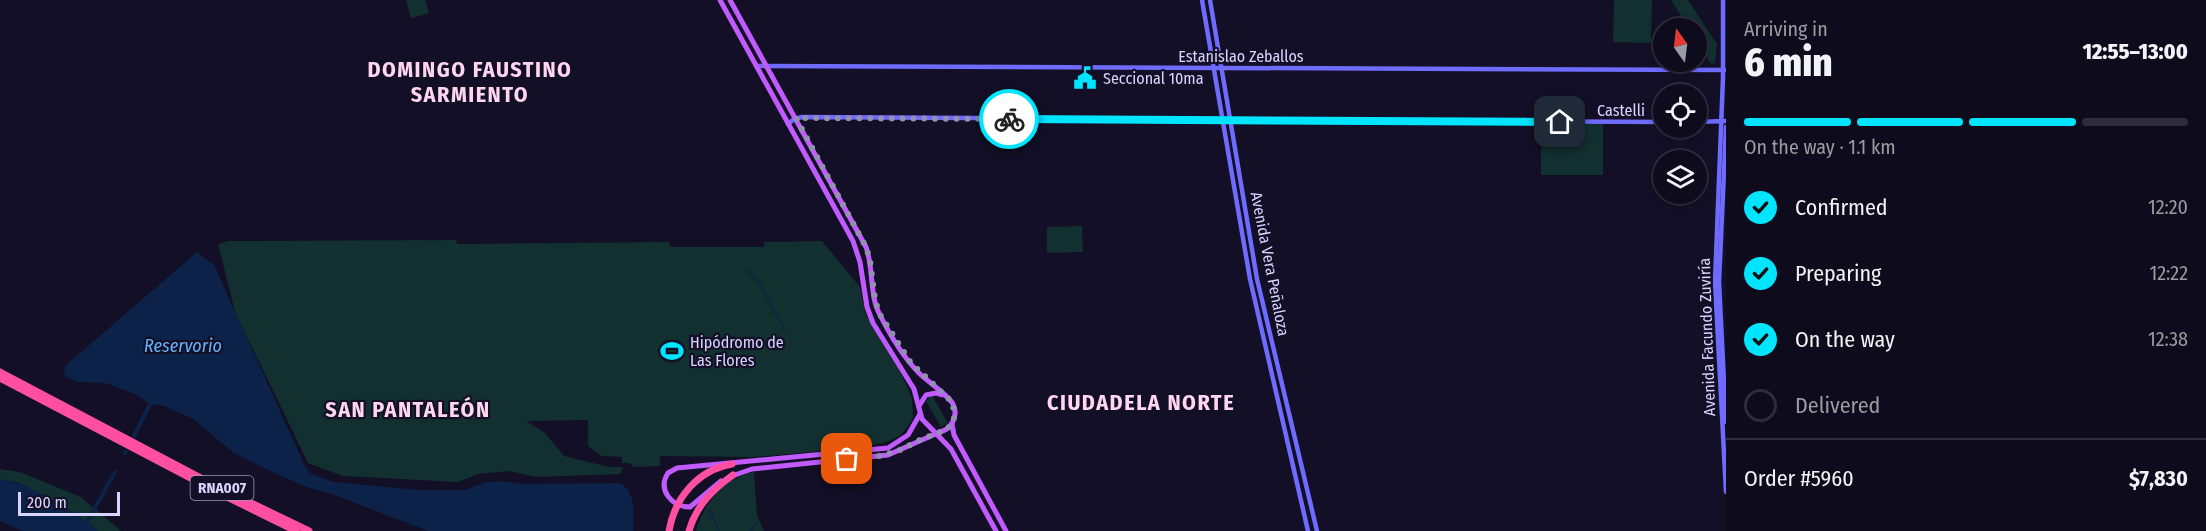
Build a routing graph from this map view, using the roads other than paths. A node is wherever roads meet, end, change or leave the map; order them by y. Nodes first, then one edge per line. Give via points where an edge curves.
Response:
1 (720, 0) edge
2 (730, 0) edge
3 (1202, 0) edge
4 (1210, 0) edge
5 (1723, 0) edge
6 (766, 65) junction
7 (756, 66) junction
8 (1214, 67) junction
9 (1222, 67) junction
10 (1653, 69) edge
11 (1707, 69) edge
12 (1707, 70) edge
13 (1724, 70) edge
14 (1723, 77) junction
15 (1726, 100) edge
16 (796, 118) junction
17 (1224, 120) junction
18 (1231, 120) junction
19 (1653, 122) edge
20 (1707, 122) edge
21 (1724, 122) edge
22 (788, 124) junction
23 (1726, 127) edge
24 (0, 372) edge
25 (0, 378) edge
26 (944, 395) junction
27 (919, 406) junction
28 (920, 414) junction
29 (1726, 422) edge
30 (952, 424) junction
31 (935, 432) junction
32 (117, 437) junction
33 (134, 446) junction
34 (834, 457) junction
35 (732, 464) junction
36 (734, 475) junction
37 (1726, 492) edge
38 (678, 504) junction
39 (297, 531) edge
40 (309, 531) edge
41 (669, 531) edge
42 (688, 531) edge
43 (996, 531) edge
44 (1006, 531) edge
45 (1308, 531) edge
46 (1317, 531) edge

1 - 7 main road
2 - 6 main road
3 - 8 main road, Avenida Vera Peñaloza
4 - 9 main road, Avenida Vera Peñaloza
5 - 13 main road, Avenida Facundo Zuviría
6 - 7 main road, Estanislao Zeballos
6 - 8 main road, Estanislao Zeballos
6 - 16 main road
7 - 22 main road
8 - 9 main road, Estanislao Zeballos
8 - 17 main road, Avenida Vera Peñaloza
9 - 10 main road, Estanislao Zeballos
9 - 18 main road, Avenida Vera Peñaloza
11 - 13 main road, Estanislao Zeballos
12 - 14 main road
13 - 14 main road, Avenida Facundo Zuviría
14 - 15 main road
14 - 21 main road, Avenida Facundo Zuviría
16 - 17 main road, Castelli
16 - 22 main road
16 - 26 main road via 866,247 879,313 911,363
17 - 18 main road, Castelli
17 - 45 main road, Avenida Vera Peñaloza via 1258,315
18 - 19 main road, Castelli
18 - 46 main road, Avenida Vera Peñaloza via 1257,279
20 - 21 main road
21 - 37 main road, Avenida Facundo Zuviría via 1714,282
22 - 27 main road via 853,241 868,312 914,389
23 - 29 main road, Avenida Facundo Zuviría via 1719,282
24 - 32 highway, RNA007
25 - 32 highway, RNA007
26 - 27 main road via 926,395
26 - 30 main road via 954,406
27 - 28 main road
28 - 31 main road
28 - 34 main road via 911,431 895,445
30 - 31 main road
30 - 44 main road via 954,435
31 - 34 main road via 888,455
31 - 43 main road via 956,456
32 - 33 highway, RNA007
33 - 39 highway, RNA007
33 - 40 highway, RNA007
34 - 35 main road
34 - 36 main road
35 - 38 highway via 705,473
35 - 38 main road via 671,471 663,487
36 - 38 main road via 719,482 694,505
36 - 42 highway via 701,505
38 - 41 highway

